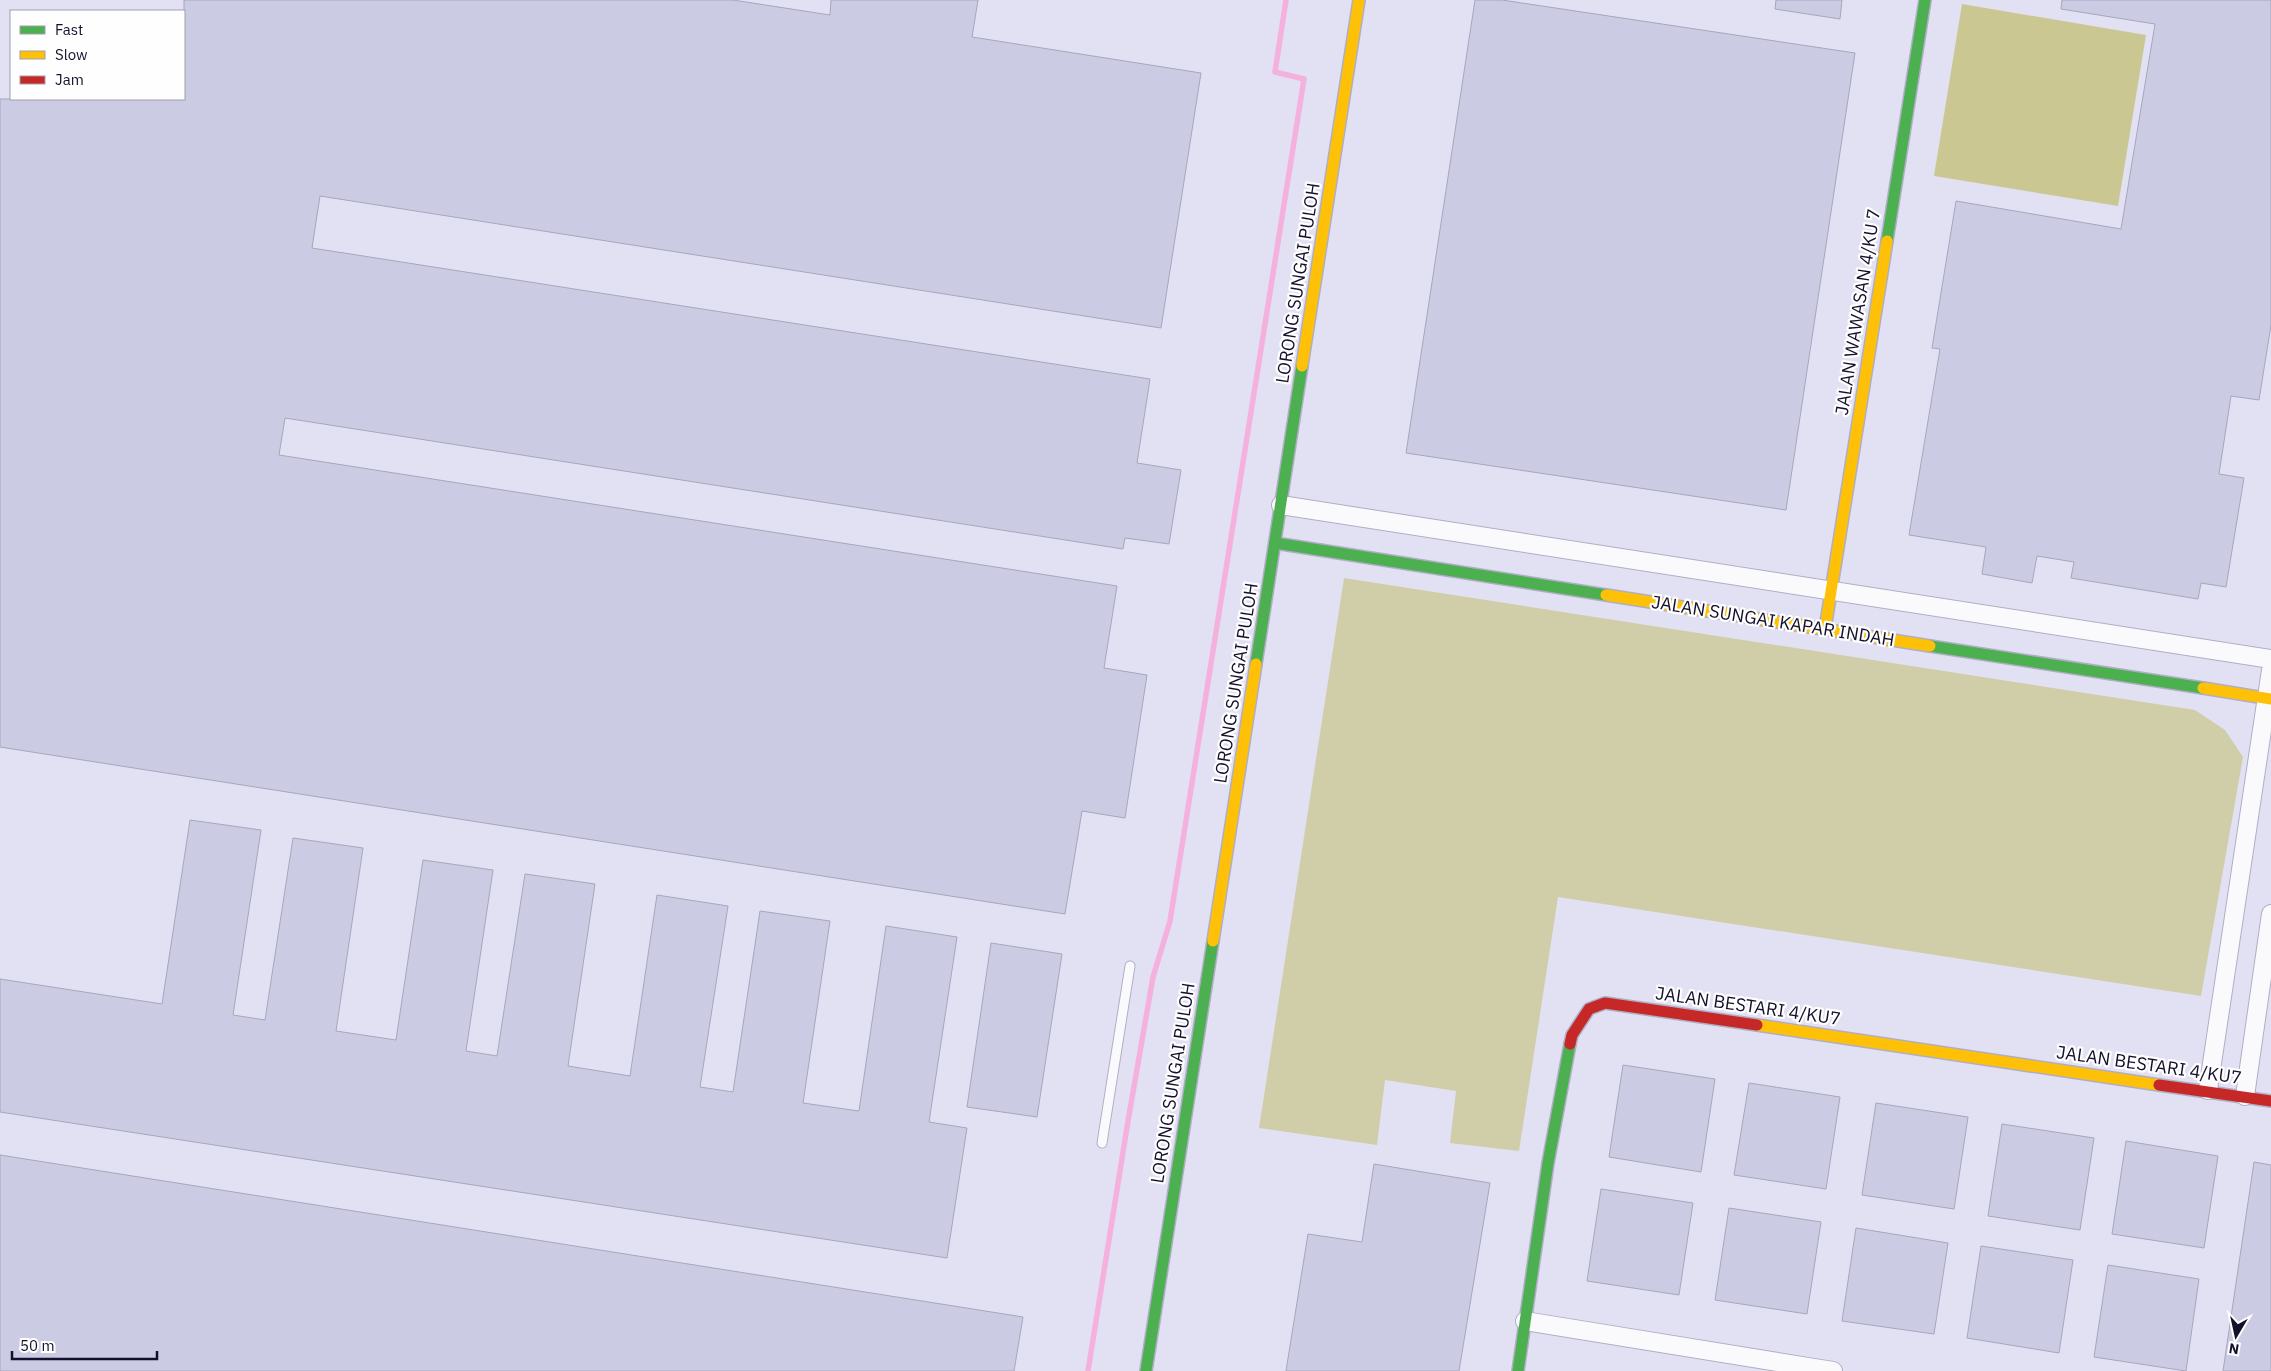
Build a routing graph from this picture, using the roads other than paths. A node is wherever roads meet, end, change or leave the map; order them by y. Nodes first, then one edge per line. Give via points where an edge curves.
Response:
1 (1359, 0) edge
2 (1925, 0) edge
3 (1281, 505) junction
4 (1275, 543) junction
5 (1831, 590) junction
6 (1825, 629) junction
7 (2271, 659) edge
8 (2271, 670) edge
9 (2268, 698) edge
10 (2271, 914) edge
11 (1130, 966) dead end
12 (2208, 1090) junction
13 (2245, 1096) junction
14 (2271, 1101) edge
15 (1102, 1143) dead end
16 (1525, 1321) junction
17 (1146, 1371) edge
18 (1518, 1371) edge
19 (1833, 1371) edge

1 - 3 street, LORONG SUNGAI PULOH
2 - 5 street, JALAN WAWASAN 4/KU 7
3 - 4 street, LORONG SUNGAI PULOH
3 - 5 street
4 - 6 street, JALAN SUNGAI KAPAR INDAH
4 - 17 street, LORONG SUNGAI PULOH
5 - 6 street, JALAN WAWASAN 4/KU 7
5 - 7 street
6 - 9 street, JALAN SUNGAI KAPAR INDAH
8 - 9 street
9 - 12 street
10 - 13 street
11 - 15 lane
12 - 13 street, JALAN BESTARI 4/KU7
12 - 16 street, JALAN BESTARI 4/KU7 via 1605,1003 1589,1009 1572,1035 1548,1163
13 - 14 street, JALAN BESTARI 4/KU7
16 - 18 street, JALAN BESTARI 4/KU7
16 - 19 street

